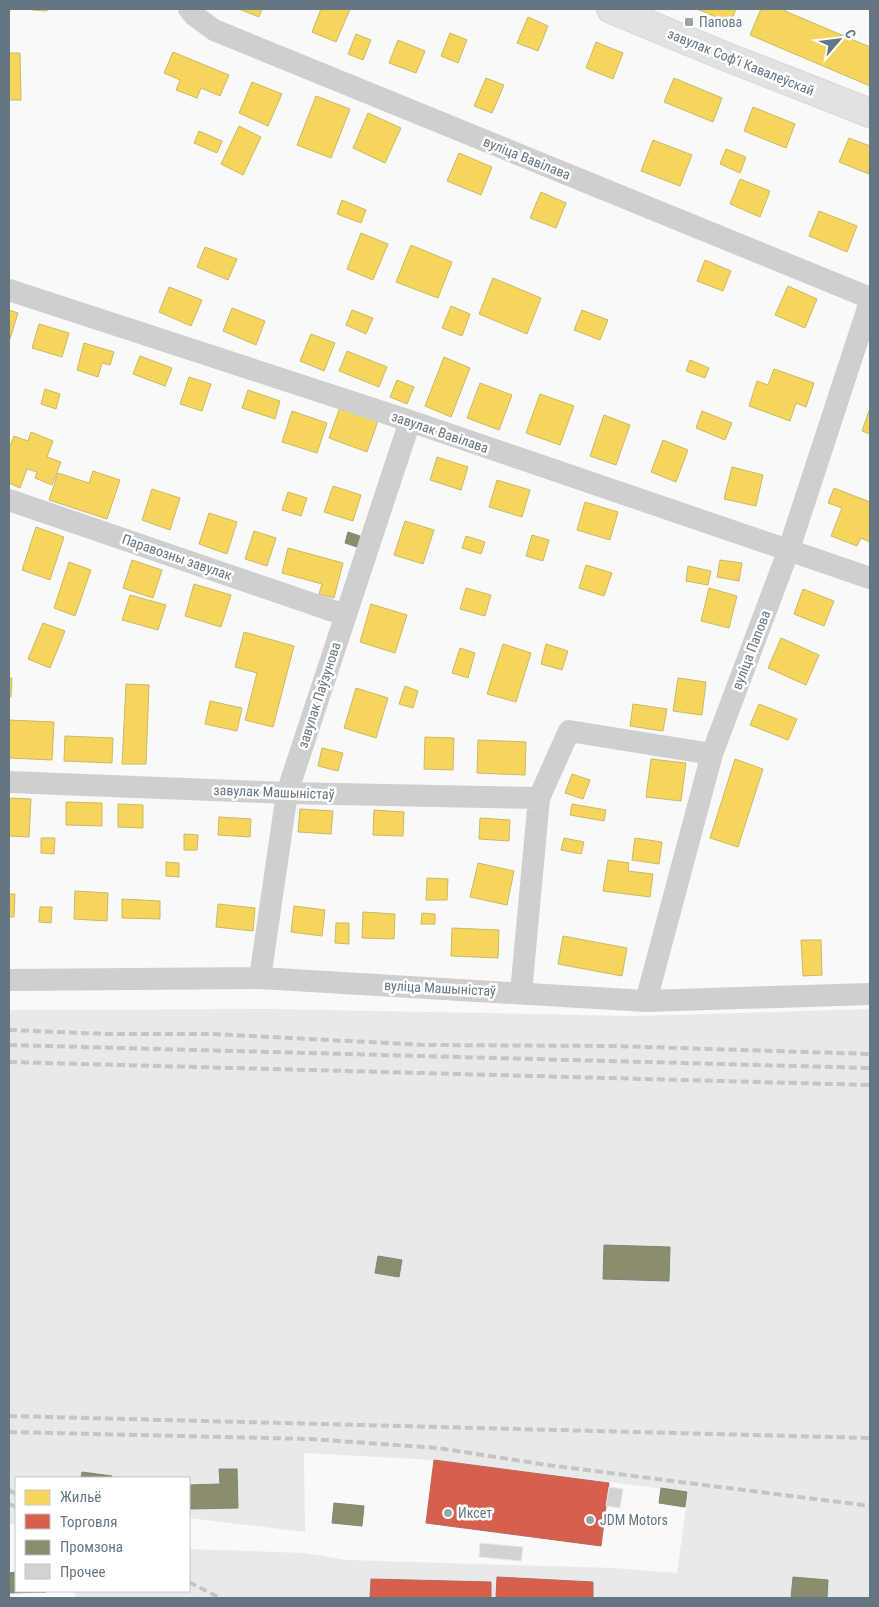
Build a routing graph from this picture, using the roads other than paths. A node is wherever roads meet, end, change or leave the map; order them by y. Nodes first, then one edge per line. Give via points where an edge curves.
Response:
1 (189, 9) edge
2 (611, 9) edge
3 (870, 113) edge
4 (9, 290) edge
5 (870, 300) edge
6 (410, 421) junction
7 (9, 500) edge
8 (788, 552) junction
9 (870, 578) edge
10 (345, 615) junction
11 (712, 754) junction
12 (9, 782) edge
13 (287, 793) junction
14 (539, 798) junction
15 (260, 978) junction
16 (9, 980) edge
17 (521, 993) junction
18 (870, 994) edge
19 (646, 1002) junction

1 - 5 street, вуліца Вавілава via 214,30
2 - 3 street, завулак Софʼі Кавалеўскай
4 - 6 street, завулак Вавілава
5 - 8 street, вуліца Папова
6 - 8 street, завулак Вавілава
6 - 10 street, завулак Паўзунова
7 - 10 street, Паравозны завулак
8 - 9 street, завулак Вавілава
8 - 11 street, вуліца Папова
10 - 13 street, завулак Паўзунова
11 - 14 street via 569,731
11 - 19 street, вуліца Папова
12 - 13 street, завулак Машыністаў
13 - 14 street, завулак Машыністаў
13 - 15 street, завулак Паўзунова
14 - 17 street
15 - 16 street, вуліца Машыністаў
15 - 17 street, вуліца Машыністаў
17 - 19 street, вуліца Машыністаў
18 - 19 street, вуліца Машыністаў

